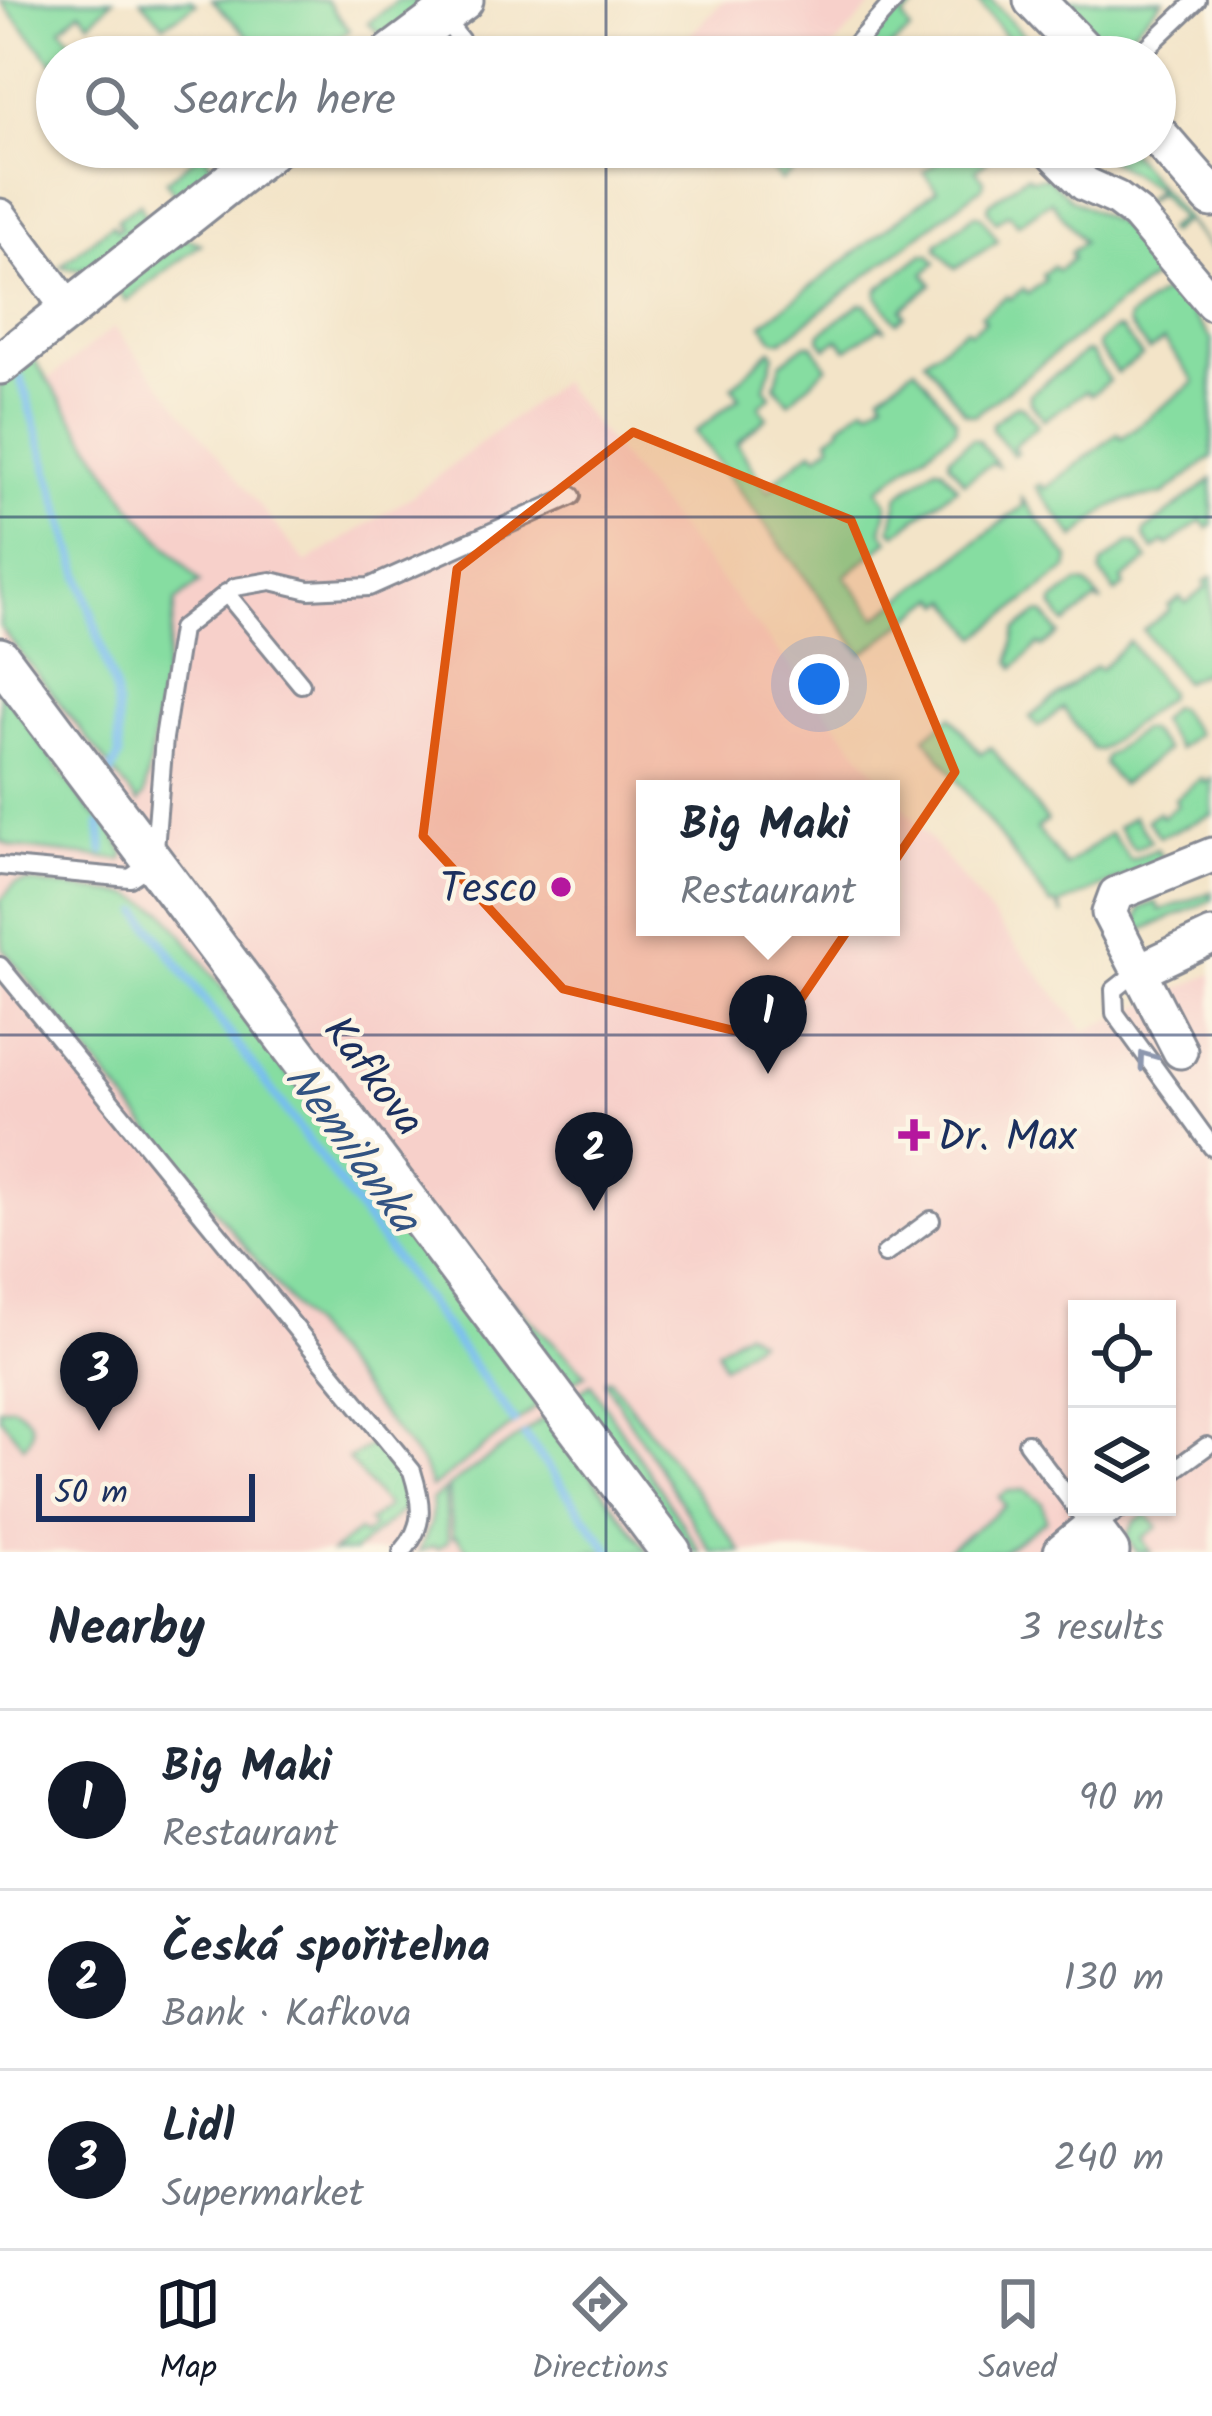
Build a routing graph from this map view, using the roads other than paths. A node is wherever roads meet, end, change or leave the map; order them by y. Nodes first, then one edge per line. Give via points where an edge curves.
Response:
1 (895, 0) edge
2 (1034, 0) edge
3 (1197, 0) edge
4 (455, 19) edge
5 (425, 36) edge
6 (863, 36) edge
7 (1069, 36) edge
8 (1159, 36) edge
9 (1176, 155) edge
10 (247, 168) edge
11 (1069, 168) edge
12 (1212, 197) edge
13 (0, 216) edge
14 (1212, 302) edge
15 (69, 309) junction
16 (11, 356) edge
17 (572, 496) dead end
18 (226, 593) junction
19 (0, 658) edge
20 (302, 684) dead end
21 (1212, 854) edge
22 (154, 862) junction
23 (0, 866) edge
24 (1212, 936) edge
25 (0, 966) edge
26 (1138, 970) junction
27 (1180, 1051) dead end
28 (1212, 1147) edge
29 (931, 1220) dead end
30 (885, 1254) dead end
31 (1028, 1443) dead end
32 (1207, 1445) dead end
33 (1176, 1468) edge
34 (1097, 1535) edge
35 (402, 1552) edge
36 (671, 1552) edge

1 - 6 lane
2 - 7 street
3 - 8 lane
4 - 5 street
9 - 12 street
10 - 15 street
11 - 14 street via 1136,214
13 - 15 street
15 - 16 street
17 - 18 lane via 369,587 309,590 271,581
18 - 20 lane
18 - 22 lane via 181,629
19 - 22 street, Kafkova
21 - 26 street via 1116,894 1109,913
22 - 23 lane via 130,878
22 - 36 street, Kafkova
24 - 26 street
25 - 35 lane via 412,1471 422,1519
26 - 27 street
28 -> 26 lane via 1115,1013 1114,990
29 - 30 lane
31 - 34 lane
32 - 33 lane

